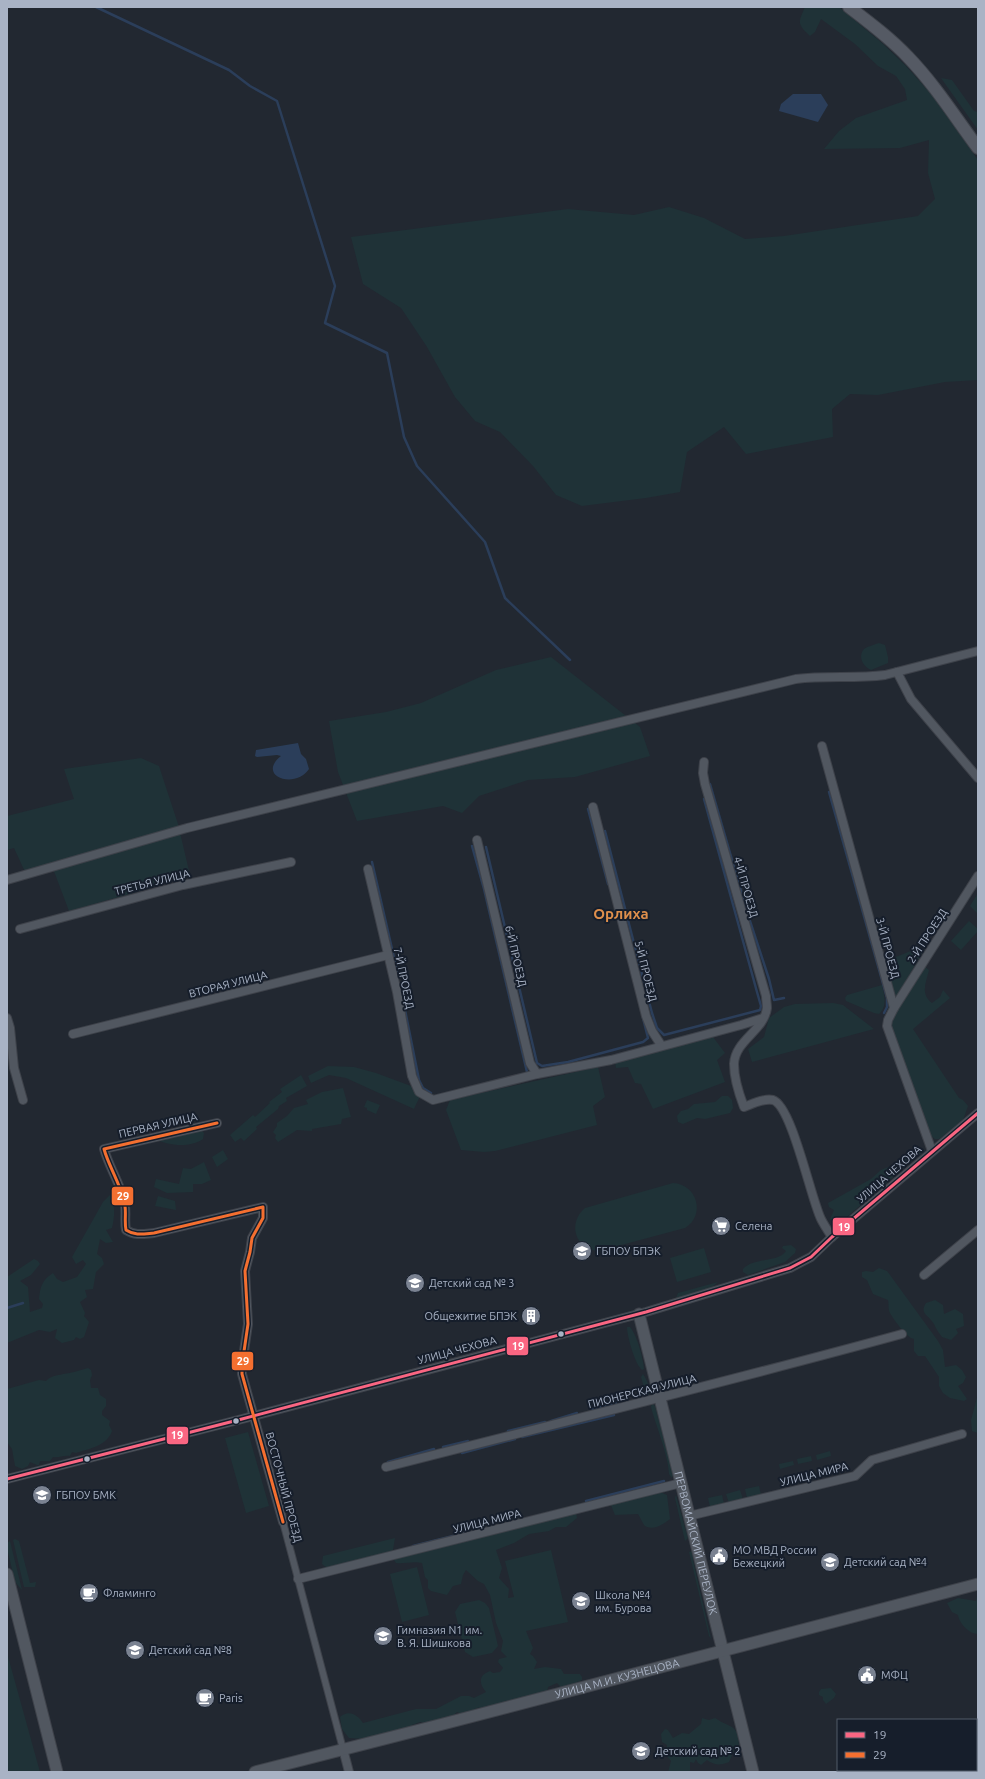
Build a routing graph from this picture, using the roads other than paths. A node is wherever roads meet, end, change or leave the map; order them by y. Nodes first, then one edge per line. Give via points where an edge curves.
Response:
1 (849, 7) edge
2 (978, 148) edge
3 (978, 651) edge
4 (897, 672) junction
5 (822, 746) dead end
6 (704, 762) dead end
7 (978, 778) edge
8 (593, 806) dead end
9 (477, 840) dead end
10 (291, 862) dead end
11 (368, 869) dead end
12 (978, 876) edge
13 (7, 880) edge
14 (20, 929) dead end
15 (388, 955) junction
16 (894, 1008) junction
17 (7, 1018) edge
18 (763, 1018) junction
19 (73, 1034) dead end
20 (661, 1045) junction
21 (537, 1074) junction
22 (23, 1100) dead end
23 (978, 1113) edge
24 (217, 1123) dead end
25 (932, 1151) junction
26 (263, 1207) joint
27 (978, 1230) edge
28 (832, 1237) junction
29 (924, 1275) dead end
30 (638, 1314) junction
31 (902, 1334) dead end
32 (660, 1398) junction
33 (253, 1416) junction
34 (962, 1434) dead end
35 (386, 1467) dead end
36 (7, 1479) edge
37 (681, 1482) junction
38 (689, 1516) junction
39 (283, 1522) joint
40 (7, 1574) edge
41 (298, 1579) junction
42 (978, 1584) edge
43 (722, 1651) junction
44 (343, 1749) junction
45 (57, 1772) edge
46 (255, 1772) edge
47 (349, 1772) edge
48 (753, 1772) edge

1 - 2 main road via 908,56
3 - 4 street
4 - 7 street via 911,699
4 - 13 street via 869,677 796,679 187,828
5 - 16 street, 3-Й ПРОЕЗД
6 - 18 street, 4-Й ПРОЕЗД via 705,784 766,996 767,1008
8 - 20 street, 5-Й ПРОЕЗД via 646,1016
9 - 21 street, 6-Й ПРОЕЗД via 530,1063
10 - 14 street, ТРЕТЬЯ УЛИЦА via 183,885
11 - 15 street, 7-Й ПРОЕЗД
12 - 16 street, 2-Й ПРОЕЗД
15 - 19 street, ВТОРАЯ УЛИЦА
15 - 21 street, 7-Й ПРОЕЗД via 412,1076 419,1092 433,1100
16 - 25 street via 887,1026
17 - 22 street via 14,1068
18 - 20 street
18 - 28 street via 740,1046 734,1064 740,1095 744,1107 756,1102 775,1101 787,1115 820,1219
20 - 21 street via 611,1060
23 - 25 street, УЛИЦА ЧЕХОВА
24 - 26 street, ПЕРВАЯ УЛИЦА via 104,1149 125,1204 126,1230 139,1235 154,1233
25 - 28 street, УЛИЦА ЧЕХОВА
26 - 33 street, ВОСТОЧНЫЙ ПРОЕЗД via 263,1218 252,1238 245,1271 248,1324 242,1374
27 - 29 street
28 - 30 street, УЛИЦА ЧЕХОВА via 811,1257 790,1268
30 - 32 street, ПЕРВОМАЙСКИЙ ПЕРЕУЛОК
30 - 33 street, УЛИЦА ЧЕХОВА
31 - 32 street, ПИОНЕРСКАЯ УЛИЦА
32 - 35 street, ПИОНЕРСКАЯ УЛИЦА
32 - 37 street, ПЕРВОМАЙСКИЙ ПЕРЕУЛОК
33 - 36 street, УЛИЦА ЧЕХОВА
33 - 39 street, ВОСТОЧНЫЙ ПРОЕЗД
34 - 38 street, УЛИЦА МИРА via 872,1460 854,1476
37 - 38 street, ПЕРВОМАЙСКИЙ ПЕРЕУЛОК
37 - 41 street, УЛИЦА МИРА
38 - 43 street, ПЕРВОМАЙСКИЙ ПЕРЕУЛОК
39 - 41 street, ВОСТОЧНЫЙ ПРОЕЗД
40 - 45 street
41 - 44 street, ВОСТОЧНЫЙ ПРОЕЗД
42 - 43 street, УЛИЦА М.И. КУЗНЕЦОВА
43 - 44 street, УЛИЦА М.И. КУЗНЕЦОВА
43 - 48 street, ПЕРВОМАЙСКИЙ ПЕРЕУЛОК
44 - 46 street, УЛИЦА М.И. КУЗНЕЦОВА
44 - 47 street, ВОСТОЧНЫЙ ПРОЕЗД

